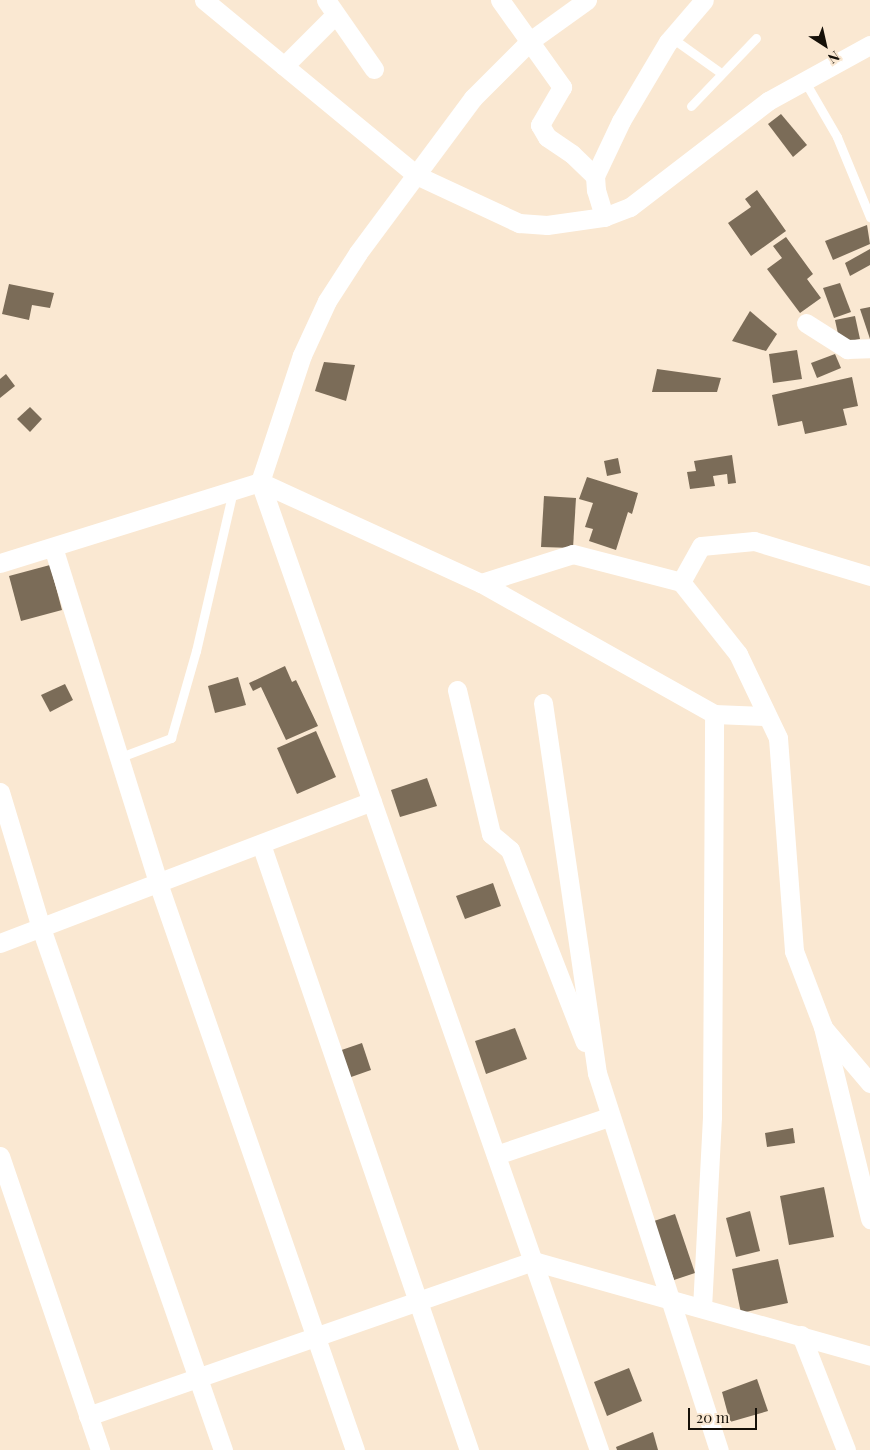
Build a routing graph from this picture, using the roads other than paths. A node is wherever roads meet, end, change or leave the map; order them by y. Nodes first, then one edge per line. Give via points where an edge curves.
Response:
1 (204, 0) edge
2 (500, 0) edge
3 (587, 0) edge
4 (704, 0) edge
5 (330, 8) edge
6 (672, 38) junction
7 (756, 38) dead end
8 (530, 41) junction
9 (870, 45) edge
10 (284, 66) junction
11 (374, 68) dead end
12 (721, 73) junction
13 (804, 80) junction
14 (691, 106) dead end
15 (416, 176) junction
16 (595, 176) junction
17 (870, 216) edge
18 (604, 217) junction
19 (806, 323) dead end
20 (870, 348) edge
21 (260, 482) junction
22 (233, 491) junction
23 (53, 547) junction
24 (0, 564) edge
25 (870, 576) edge
26 (681, 582) junction
27 (481, 584) junction
28 (457, 690) dead end
29 (543, 703) dead end
30 (714, 714) junction
31 (767, 716) junction
32 (118, 758) junction
33 (0, 792) edge
34 (372, 802) junction
35 (5, 824) edge
36 (261, 844) junction
37 (158, 884) junction
38 (41, 928) junction
39 (0, 943) edge
40 (823, 1027) junction
41 (597, 1073) junction
42 (870, 1083) edge
43 (609, 1117) junction
44 (496, 1155) junction
45 (0, 1156) edge
46 (870, 1219) edge
47 (533, 1261) junction
48 (669, 1301) junction
49 (418, 1302) junction
50 (702, 1308) junction
51 (801, 1335) junction
52 (316, 1338) junction
53 (870, 1356) edge
54 (198, 1379) junction
55 (88, 1416) junction
56 (100, 1450) edge
57 (223, 1450) edge
58 (355, 1450) edge
59 (469, 1450) edge
60 (599, 1450) edge
61 (719, 1450) edge
62 (846, 1450) edge

1 - 10 street
2 - 8 street
3 - 8 street
4 - 6 street
5 - 10 street
5 - 11 street
6 - 12 lane
6 - 16 street via 621,121
7 - 12 lane
8 - 15 street via 473,98
8 - 16 street via 562,87 540,125 547,137 572,154
9 - 13 street
10 - 15 street
12 - 14 lane
13 - 17 lane via 837,137
13 - 18 street via 768,101 630,207
15 - 18 street via 519,223 547,225
15 - 21 street via 358,253 327,301 302,355
16 - 18 street
19 - 20 street via 847,349
21 - 22 street
21 - 27 street
21 - 34 street
22 - 23 street
22 - 32 lane via 196,651 171,738
23 - 24 street
23 - 32 street
25 - 26 street via 754,541 701,546
26 - 27 street via 573,554
26 - 31 street via 738,654
27 - 30 street
28 - 41 street via 491,834 510,850
29 - 41 street
30 - 31 street
30 - 50 street via 712,1117
31 - 40 street via 778,738 794,951
32 - 37 street
33 - 35 street
34 - 36 street
34 - 44 street
35 - 38 street
36 - 37 street
36 - 49 street
37 - 38 street
37 - 52 street
38 - 39 street
38 - 54 street
40 - 42 street
40 - 46 street
41 - 43 street
43 - 44 street
43 - 48 street
44 - 47 street
45 - 55 street
47 - 48 street
47 - 49 street
47 - 60 street
48 - 50 street
48 - 61 street
49 - 52 street
49 - 59 street
50 - 51 street
51 - 53 street
51 - 62 street
52 - 54 street
52 - 58 street
54 - 55 street
54 - 57 street
55 - 56 street

